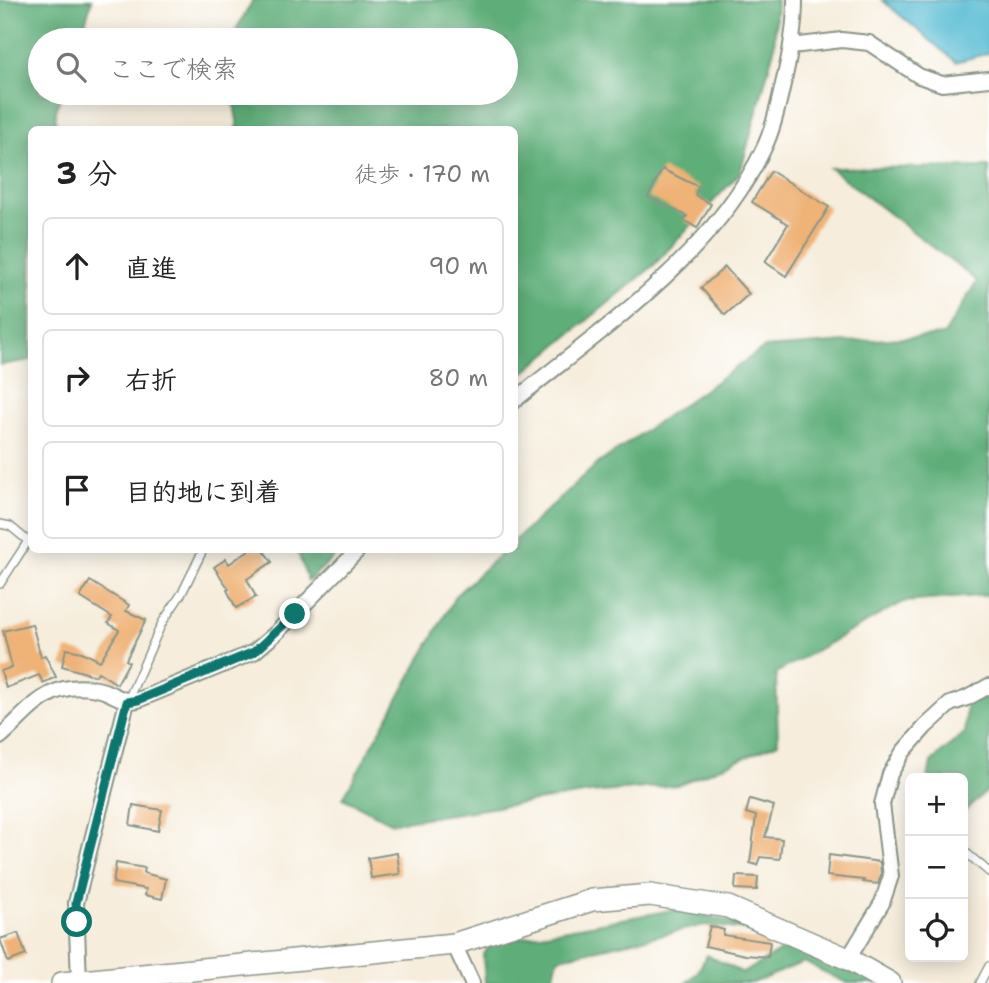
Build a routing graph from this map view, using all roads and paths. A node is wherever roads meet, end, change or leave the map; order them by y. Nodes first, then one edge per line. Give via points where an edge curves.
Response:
1 (795, 0) edge
2 (792, 46) junction
3 (989, 79) edge
4 (518, 398) edge
5 (0, 524) edge
6 (202, 553) edge
7 (355, 553) edge
8 (0, 584) edge
9 (989, 685) edge
10 (127, 702) junction
11 (0, 737) edge
12 (968, 853) edge
13 (989, 872) edge
14 (454, 944) junction
15 (848, 959) junction
16 (989, 966) edge
17 (71, 982) edge
18 (472, 983) edge
19 (890, 983) edge
20 (981, 983) edge

1 - 2 street
2 - 3 street via 842,40 869,43 919,76 942,84
2 - 4 street via 764,149 710,231 671,273
5 - 8 lane via 28,541
6 - 10 lane via 162,623
7 - 10 street via 254,652
9 - 15 street via 950,704 925,727 890,774 882,804 891,876 882,903
10 - 11 street via 99,689 63,687 47,695
10 - 17 street via 76,903
12 - 13 lane
14 - 15 street via 592,900 650,895 728,906
14 - 17 street
14 - 18 street
15 - 19 street
16 - 20 lane

